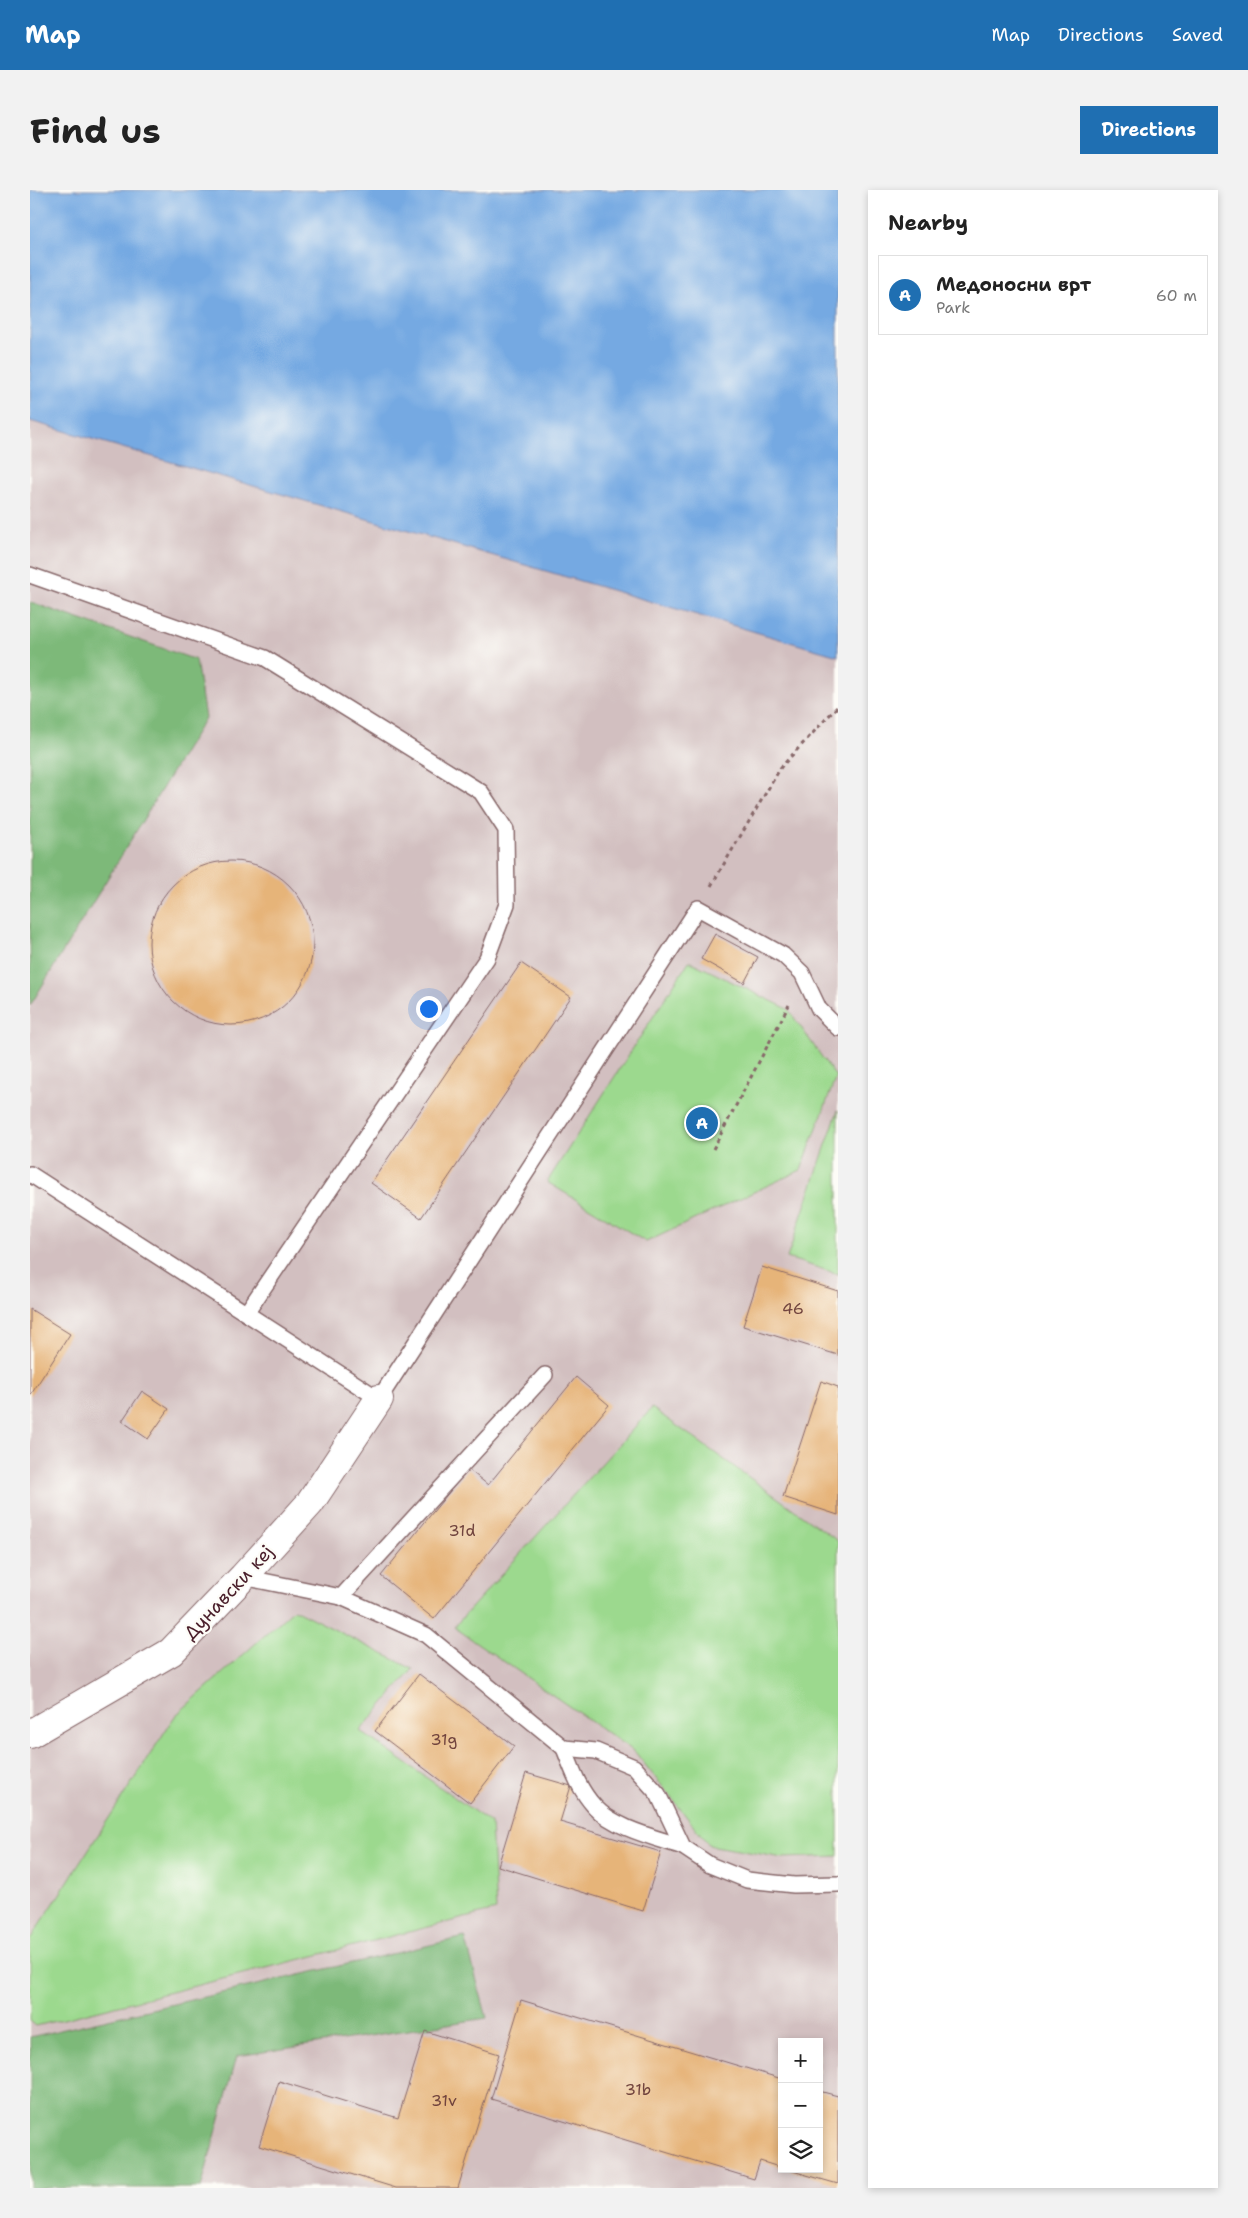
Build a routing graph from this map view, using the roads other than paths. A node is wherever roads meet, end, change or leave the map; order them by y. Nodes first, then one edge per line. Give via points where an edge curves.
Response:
1 (30, 575) edge
2 (838, 1028) edge
3 (30, 1174) edge
4 (247, 1312) junction
5 (545, 1375) dead end
6 (379, 1399) junction
7 (243, 1578) junction
8 (341, 1597) junction
9 (30, 1734) edge
10 (564, 1748) junction
11 (683, 1847) junction
12 (838, 1884) edge

1 - 4 lane via 265,658 481,792 506,830 507,904 487,958
2 - 6 lane via 819,1009 804,976 783,955 698,908
3 - 4 lane
4 - 6 lane
5 - 8 lane
6 - 7 street, Дунавски кеј via 310,1503
7 - 8 lane
7 - 9 street, Дунавски кеј via 171,1652
8 - 10 lane via 426,1635
10 - 11 lane via 575,1779 595,1808 623,1826
10 - 11 lane via 596,1751 634,1767 658,1794
11 - 12 lane via 710,1866 747,1880 794,1885

